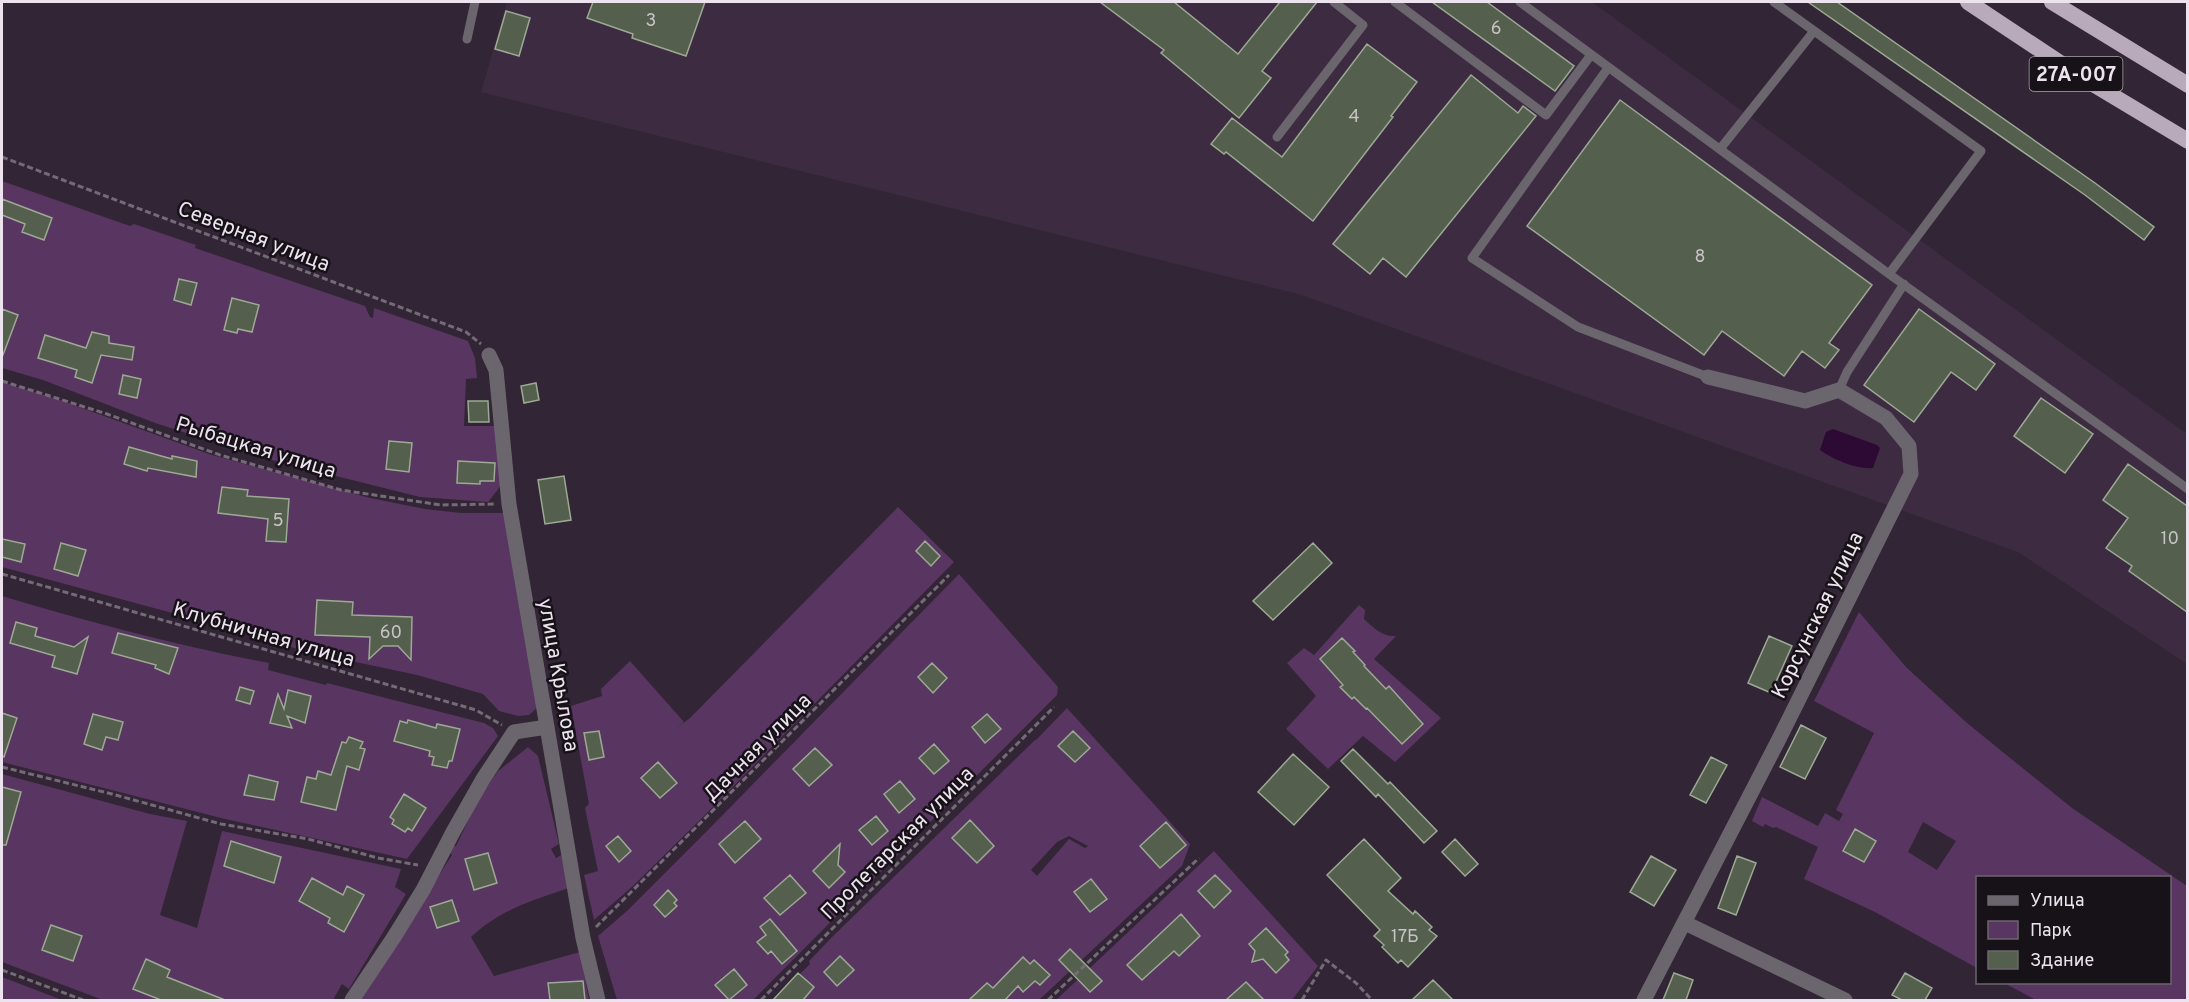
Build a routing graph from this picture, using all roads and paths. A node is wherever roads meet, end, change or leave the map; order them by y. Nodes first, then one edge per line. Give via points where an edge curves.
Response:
1 (475, 2) edge
2 (1334, 2) edge
3 (1395, 2) edge
4 (1520, 2) edge
5 (1774, 2) edge
6 (1968, 2) edge
7 (2052, 2) edge
8 (1814, 31) junction
9 (467, 39) dead end
10 (1592, 55) junction
11 (1608, 68) junction
12 (2187, 85) edge
13 (1277, 137) dead end
14 (2187, 141) edge
15 (1720, 149) junction
16 (2, 157) edge
17 (1889, 274) junction
18 (1904, 284) junction
19 (489, 355) joint
20 (1708, 376) joint
21 (2, 381) edge
22 (1839, 390) junction
23 (2187, 489) edge
24 (508, 504) junction
25 (2, 574) edge
26 (949, 575) dead end
27 (1054, 707) dead end
28 (547, 727) junction
29 (514, 732) junction
30 (2, 767) edge
31 (1199, 858) dead end
32 (434, 868) junction
33 (1685, 923) junction
34 (583, 938) junction
35 (2, 970) edge
36 (83, 1000) edge
37 (352, 1000) edge
38 (598, 1000) edge
39 (761, 1000) edge
40 (1048, 1000) edge
41 (1302, 1000) edge
42 (1372, 1000) edge
43 (1644, 1000) edge
44 (1845, 1000) edge

1 - 9 lane
2 - 13 lane via 1363,25
3 - 10 lane via 1546,115
4 - 10 lane
5 - 8 lane
6 - 14 highway, 27А-007
7 - 12 highway, 27А-007
8 - 15 lane
8 - 17 lane via 1981,151
10 - 11 lane
11 - 15 lane
11 - 20 lane via 1472,258 1578,327
15 - 17 lane
16 - 19 path, Северная улица via 466,332
17 - 18 lane
18 - 22 lane
18 - 23 lane
19 - 24 street, улица Крылова via 496,370
20 - 22 street via 1805,401
21 - 24 path, Рыбацкая улица via 220,455 341,490 441,505
22 - 33 street, Корсунская улица via 1886,418 1909,446 1911,474
24 - 28 street, улица Крылова
25 - 29 path, Клубничная улица via 476,710
26 - 34 path, Дачная улица
27 - 39 path, Пролетарская улица
28 - 29 street
28 - 34 street, улица Крылова
29 - 32 street
30 - 32 path via 222,824 308,838 378,858
31 - 40 path
32 - 37 street
33 - 43 street, Корсунская улица
33 - 44 street
34 - 38 street, улица Крылова
35 - 36 path
41 - 42 path via 1326,960

